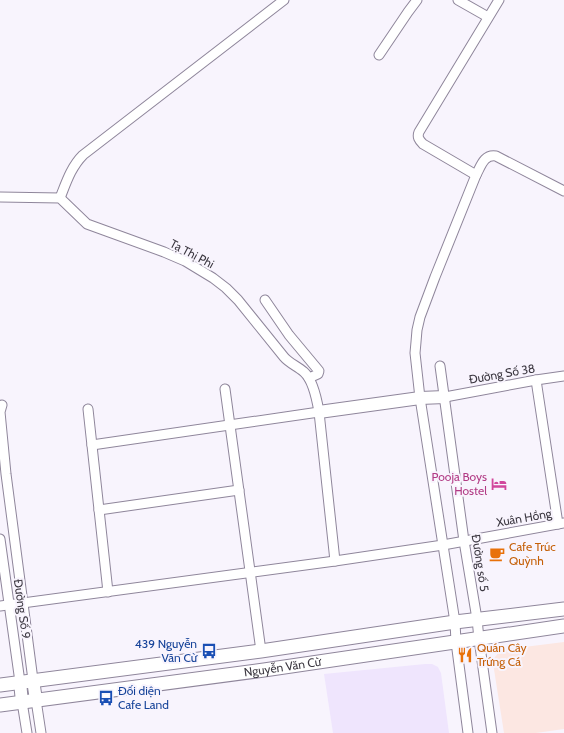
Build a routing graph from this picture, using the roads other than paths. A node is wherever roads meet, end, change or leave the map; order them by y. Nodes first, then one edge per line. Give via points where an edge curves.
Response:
1 (284, 0) edge
2 (417, 0) edge
3 (458, 0) edge
4 (499, 0) edge
5 (488, 17) junction
6 (379, 55) dead end
7 (476, 175) junction
8 (564, 191) edge
9 (0, 198) edge
10 (60, 198) junction
11 (265, 300) dead end
12 (440, 366) dead end
13 (564, 376) edge
14 (309, 378) junction
15 (536, 380) junction
16 (226, 389) dead end
17 (445, 397) junction
18 (420, 398) junction
19 (2, 405) dead end
20 (88, 409) dead end
21 (319, 412) junction
22 (230, 425) junction
23 (92, 445) junction
24 (2, 460) edge
25 (239, 490) junction
26 (99, 510) junction
27 (561, 524) edge
28 (0, 539) edge
29 (464, 541) junction
30 (443, 545) junction
31 (335, 561) junction
32 (250, 572) junction
33 (108, 592) junction
34 (24, 603) junction
35 (4, 606) edge
36 (564, 609) edge
37 (477, 619) junction
38 (455, 622) junction
39 (564, 626) edge
40 (478, 639) junction
41 (456, 642) junction
42 (261, 651) junction
43 (264, 670) junction
44 (33, 680) junction
45 (20, 682) junction
46 (0, 685) edge
47 (36, 700) junction
48 (22, 702) junction
49 (0, 705) edge
50 (27, 733) edge
51 (41, 733) edge
52 (468, 733) edge
53 (492, 733) edge

1 - 10 street via 83,155 72,168
2 - 6 street
3 - 5 street
4 - 5 street
5 - 7 street via 418,136 423,144
7 - 8 street via 484,160 491,155
7 - 18 street via 420,317 416,353
9 - 10 street
10 - 14 street, Tạ Thị Phi via 87,224 185,261 213,278 238,300 287,360
11 - 14 street via 289,335 319,371
12 - 17 street, Đường số 5
13 - 15 street, Đường Số 38
14 - 21 street, Tạ Thị Phi
15 - 17 street, Đường Số 38
15 - 27 street
16 - 22 street
17 - 18 street
17 - 29 street, Đường số 5
18 - 21 street
18 - 30 street
19 - 24 street
20 - 23 street
21 - 22 street
21 - 31 street, Tạ Thị Phi
22 - 23 street
22 - 25 street
23 - 26 street
24 - 34 street
25 - 26 street
25 - 32 street
26 - 33 street
27 - 29 street, Xuân Hồng
28 - 35 street, Đường Số 9
29 - 30 street, Xuân Hồng
29 - 37 street, Đường số 5
30 - 31 street, Xuân Hồng
30 - 38 street
31 - 32 street, Xuân Hồng
32 - 33 street, Xuân Hồng
32 - 42 street
33 - 34 street, Xuân Hồng
34 - 35 street, Xuân Hồng
34 - 44 street
35 - 45 street, Đường Số 9
36 - 37 main road, Nguyễn Văn Cừ
37 - 38 main road, Nguyễn Văn Cừ
37 - 40 street, Đường số 5
38 - 41 street
38 - 42 main road, Nguyễn Văn Cừ
39 - 40 main road, Nguyễn Văn Cừ
40 - 41 main road, Nguyễn Văn Cừ
40 - 53 street, Đường số 5
41 - 43 main road, Nguyễn Văn Cừ
41 - 52 street
42 - 43 main road
42 - 44 main road, Nguyễn Văn Cừ
43 - 47 main road, Nguyễn Văn Cừ
44 - 45 main road, Nguyễn Văn Cừ
44 - 47 street
45 - 46 main road, Nguyễn Văn Cừ
45 - 48 street
47 - 48 main road, Nguyễn Văn Cừ
47 - 51 street
48 - 49 main road, Nguyễn Văn Cừ
48 - 50 street

